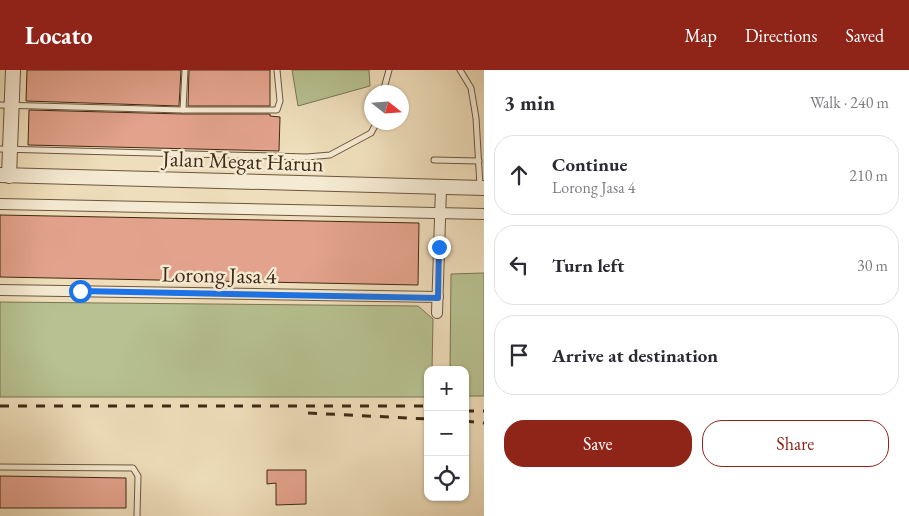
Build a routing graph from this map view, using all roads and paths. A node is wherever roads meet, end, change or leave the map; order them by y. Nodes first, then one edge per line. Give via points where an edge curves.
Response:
1 (14, 70) edge
2 (185, 70) edge
3 (277, 70) edge
4 (389, 70) edge
5 (460, 70) edge
6 (385, 85) edge
7 (6, 105) edge
8 (183, 110) junction
9 (373, 130) edge
10 (5, 149) edge
11 (434, 160) dead end
12 (478, 161) junction
13 (5, 176) edge
14 (441, 188) junction
15 (482, 188) edge
16 (0, 204) edge
17 (440, 213) junction
18 (484, 214) edge
19 (0, 290) edge
20 (438, 298) junction
21 (438, 313) dead end
22 (0, 467) edge
23 (137, 516) edge

1 - 7 street
2 - 8 lane
3 - 8 lane via 278,110
4 - 6 lane
5 - 12 lane via 471,88
7 - 8 lane
7 - 10 street
9 - 10 lane via 330,155 307,157
10 - 13 street
11 - 12 lane
12 - 15 lane
13 - 14 street, Jalan Megat Harun
14 - 15 street, Jalan Megat Harun
14 - 17 street
16 - 17 street, Jalan Megat Harun
17 - 18 street, Jalan Megat Harun
17 - 20 street
19 - 20 street, Lorong Jasa 4
20 - 21 street
22 - 23 lane via 133,468 138,476

